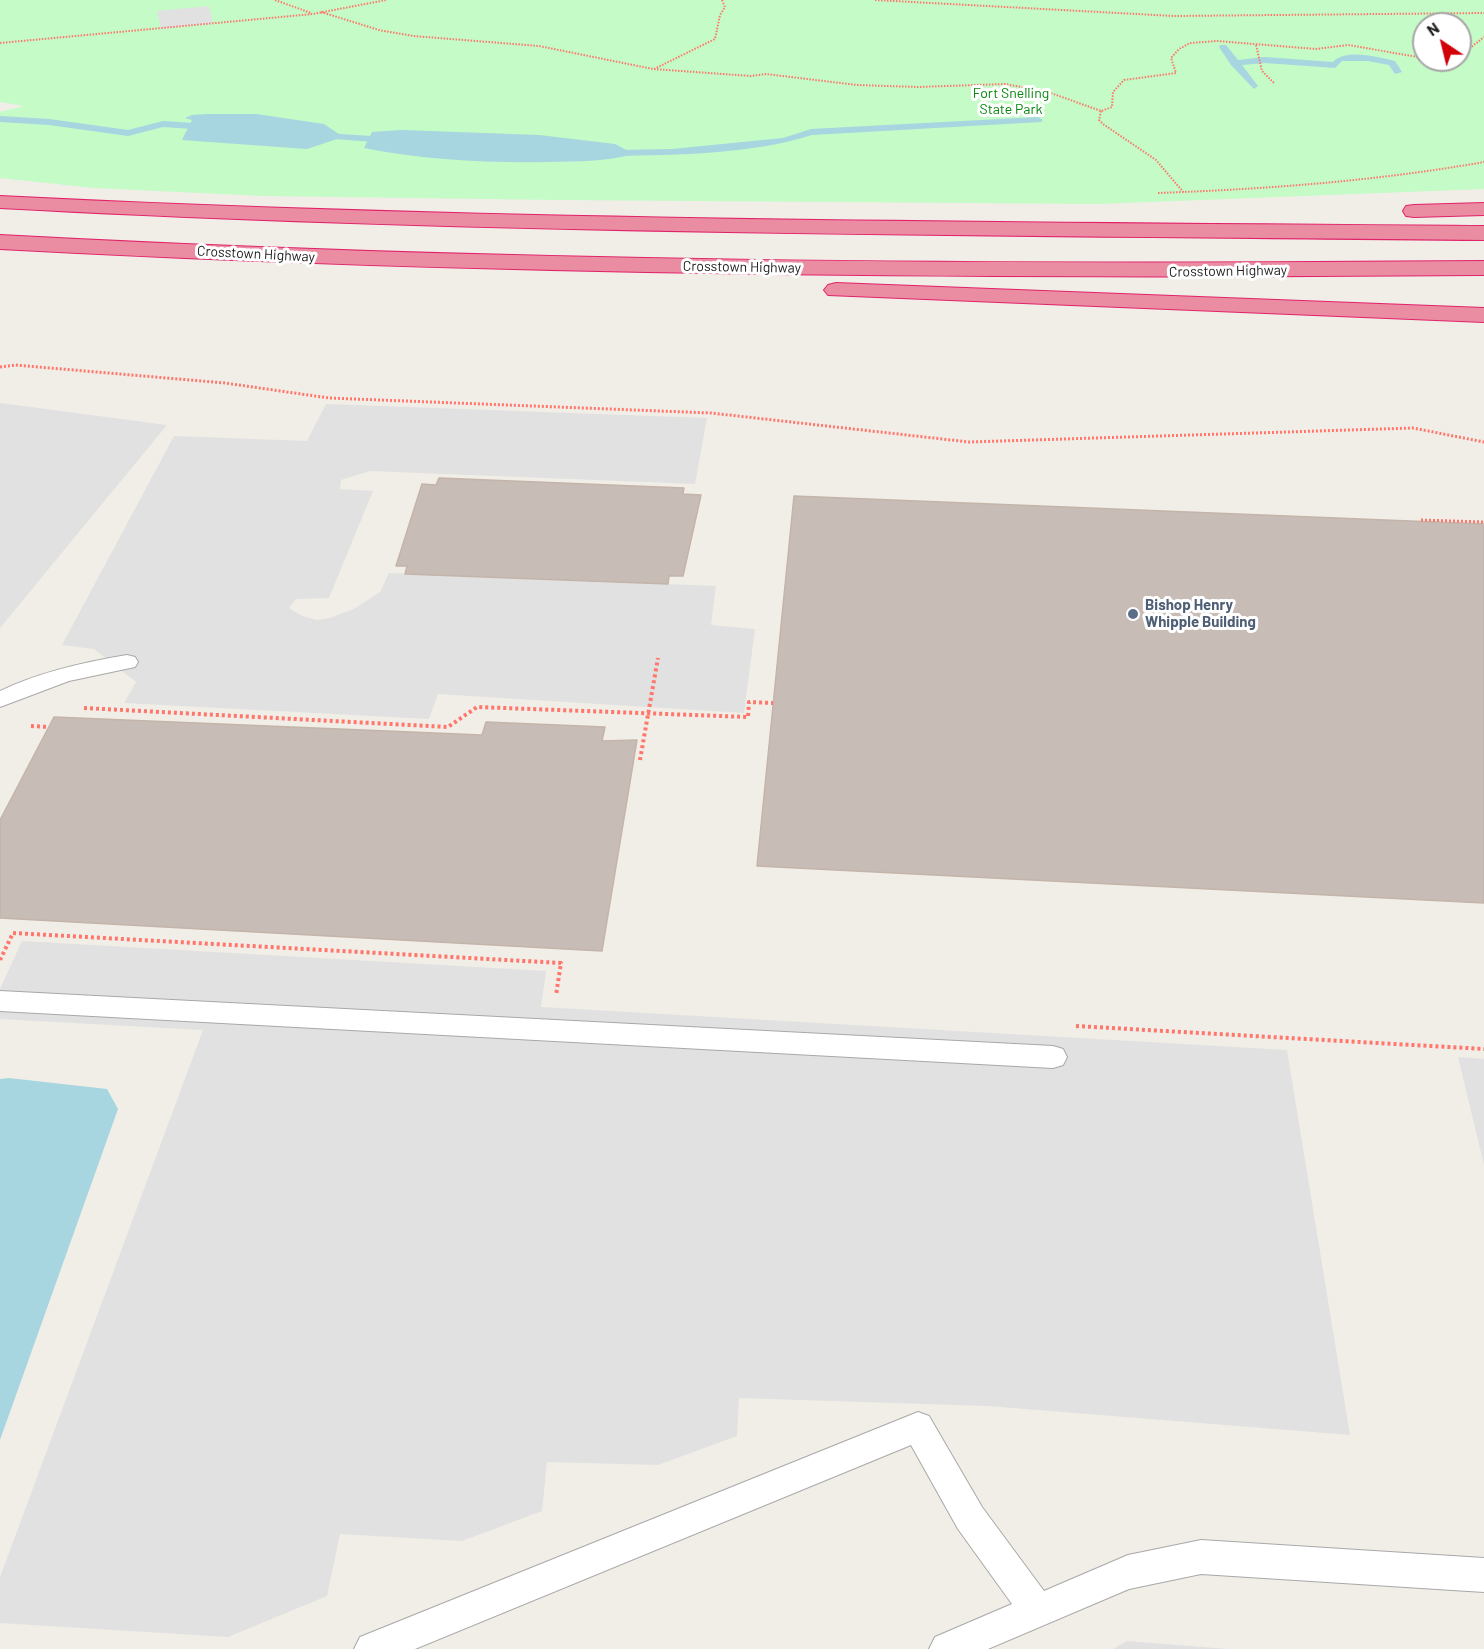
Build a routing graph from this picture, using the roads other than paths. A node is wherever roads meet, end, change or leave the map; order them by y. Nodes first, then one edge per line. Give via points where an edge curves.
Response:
1 (0, 194) edge
2 (0, 202) edge
3 (1484, 209) edge
4 (153, 211) junction
5 (1140, 229) junction
6 (1484, 232) edge
7 (0, 242) edge
8 (410, 262) junction
9 (1484, 268) edge
10 (1484, 315) edge
11 (127, 662) dead end
12 (0, 700) edge
13 (0, 1001) edge
14 (1053, 1057) dead end
15 (1484, 1575) edge
16 (1037, 1610) junction
17 (372, 1649) edge
18 (947, 1649) edge

1 - 4 highway
2 - 4 highway
3 - 5 highway via 1323,215
4 - 5 highway via 707,226
5 - 6 highway
7 - 8 highway, Crosstown Highway
8 - 9 highway, Crosstown Highway via 1092,272
8 - 10 highway via 540,279
11 - 12 lane via 40,682
13 - 14 lane
15 - 16 lane via 1201,1557 1128,1572
16 - 17 lane via 970,1518 918,1427
16 - 18 lane

